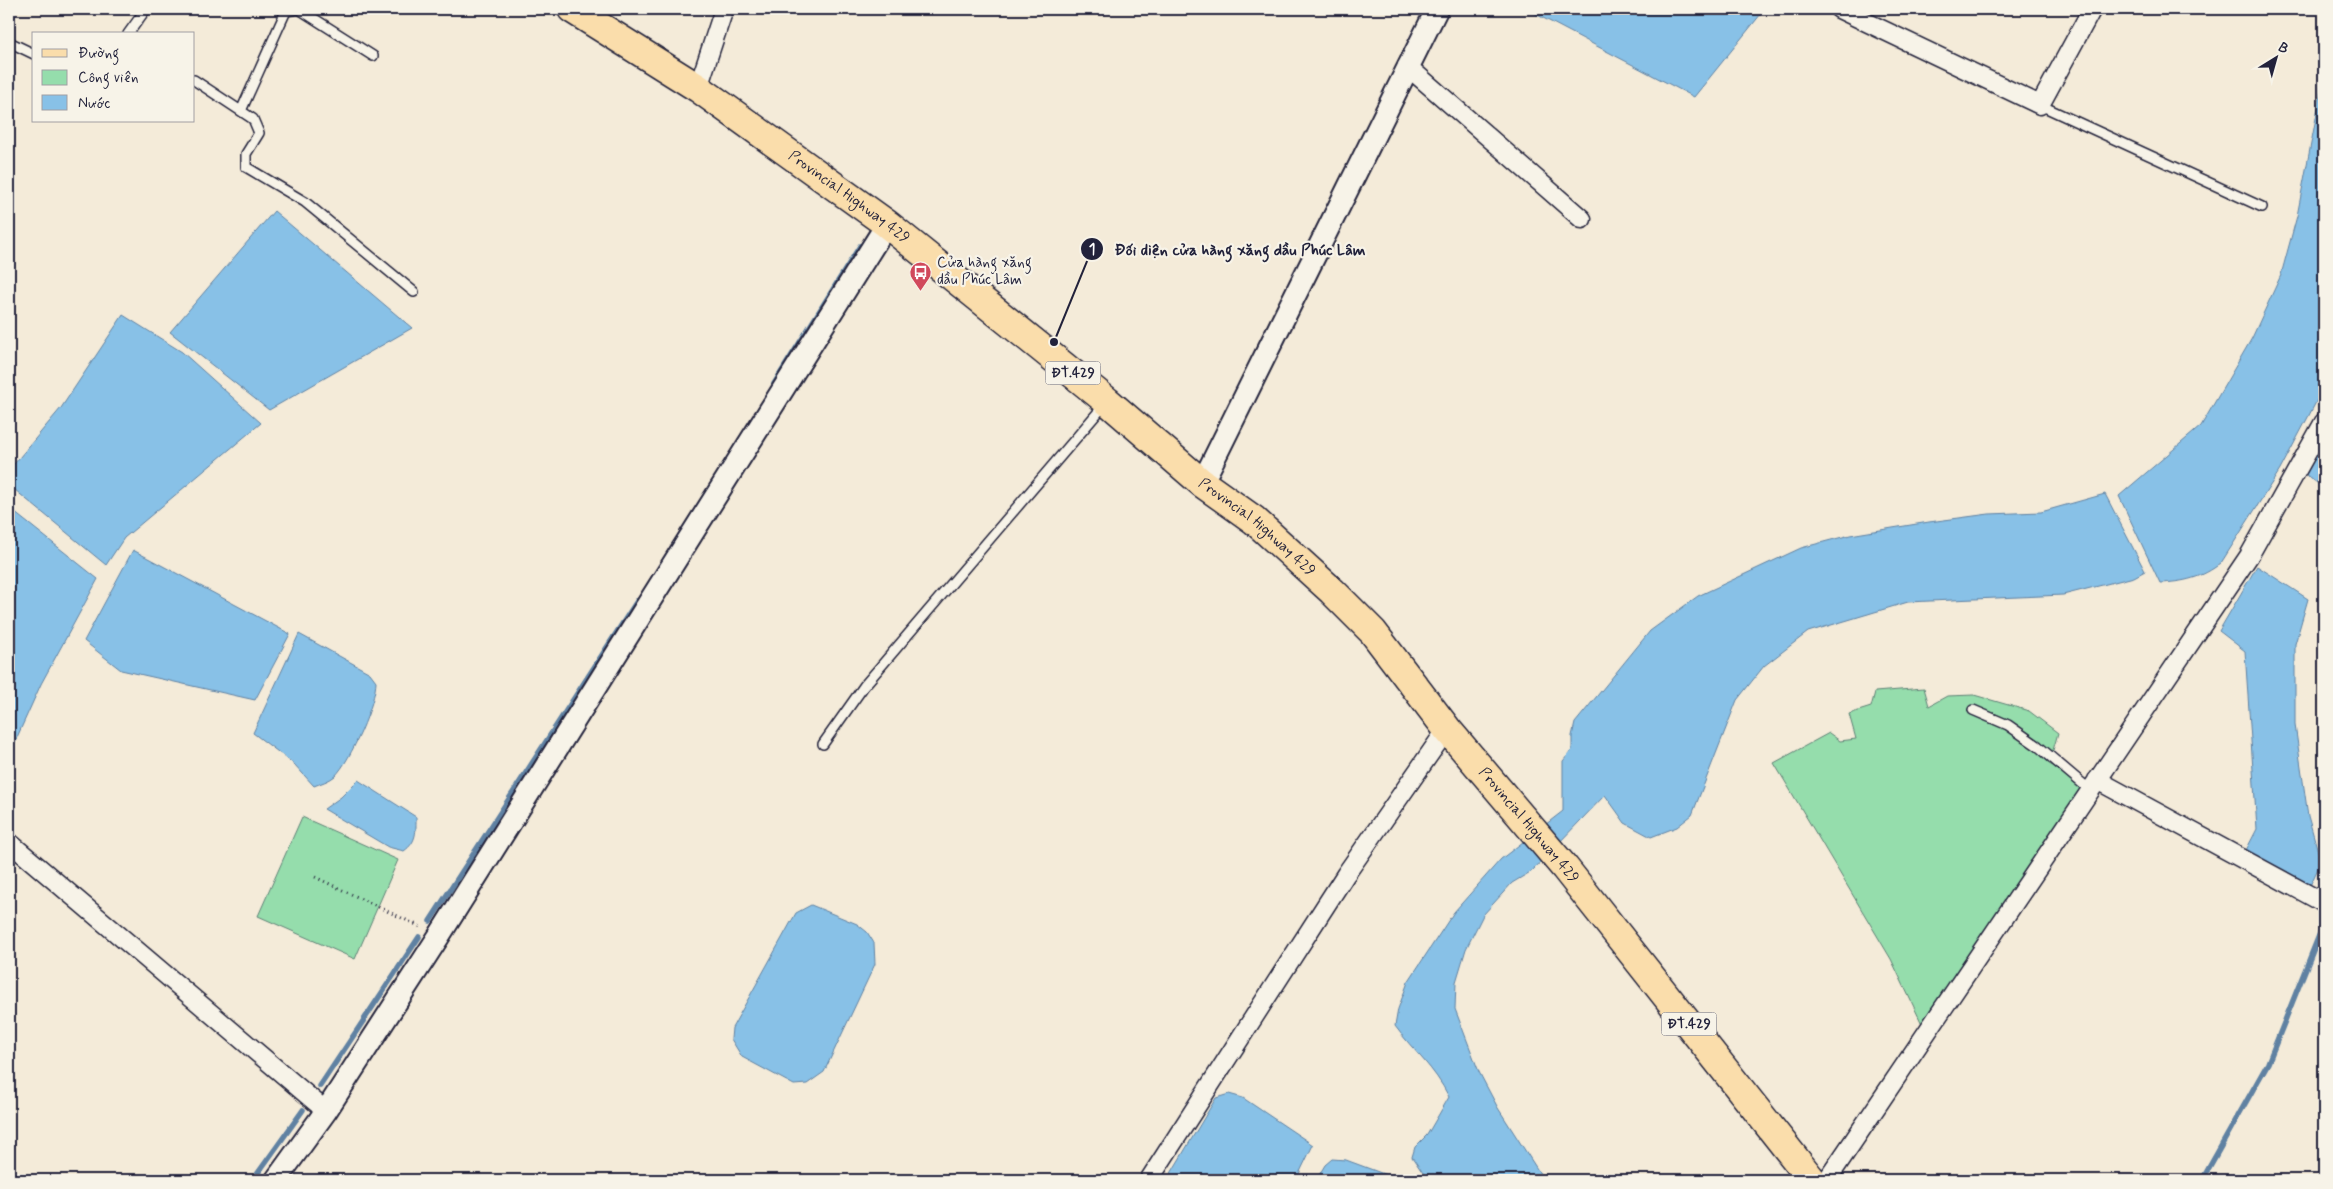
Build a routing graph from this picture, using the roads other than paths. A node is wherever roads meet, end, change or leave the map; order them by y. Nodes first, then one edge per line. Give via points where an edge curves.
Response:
1 (146, 9) edge
2 (298, 9) edge
3 (572, 9) edge
4 (724, 9) edge
5 (1437, 9) edge
6 (1839, 9) edge
7 (2092, 9) edge
8 (129, 32) edge
9 (9, 42) edge
10 (32, 53) edge
11 (373, 56) dead end
12 (1407, 66) junction
13 (195, 81) edge
14 (698, 88) junction
15 (2040, 105) junction
16 (241, 111) junction
17 (2262, 207) dead end
18 (1582, 219) dead end
19 (887, 224) junction
20 (414, 292) dead end
21 (1107, 401) junction
22 (2324, 422) edge
23 (1202, 483) junction
24 (1973, 710) dead end
25 (1447, 729) junction
26 (823, 744) dead end
27 (2093, 785) junction
28 (9, 842) edge
29 (2324, 903) edge
30 (326, 1111) junction
31 (276, 1180) edge
32 (1149, 1180) edge
33 (1812, 1180) edge
34 (1827, 1180) edge

1 - 8 lane
2 - 11 lane
2 - 16 lane via 286,11
3 - 14 main road, Provincial Highway 429 / ĐT.429
4 - 14 street
5 - 12 street
6 - 15 street
7 - 15 street
9 - 10 lane
12 - 18 street
12 - 23 street
13 - 16 lane
14 - 19 main road, Provincial Highway 429 / ĐT.429
15 - 17 lane
16 - 20 lane via 253,119 259,133 246,154 246,167 305,202
19 - 21 main road, Provincial Highway 429 / ĐT.429
19 - 30 street
21 - 23 main road, Provincial Highway 429 / ĐT.429
21 - 26 lane via 864,686
22 - 27 street via 2249,556
23 - 25 main road, Provincial Highway 429 / ĐT.429 via 1254,520 1366,625
24 - 27 lane via 2008,725
25 - 32 street via 1346,874
25 - 33 main road, Provincial Highway 429 / ĐT.429 via 1565,868
27 - 29 street
27 - 34 street
28 - 30 street
30 - 31 street

